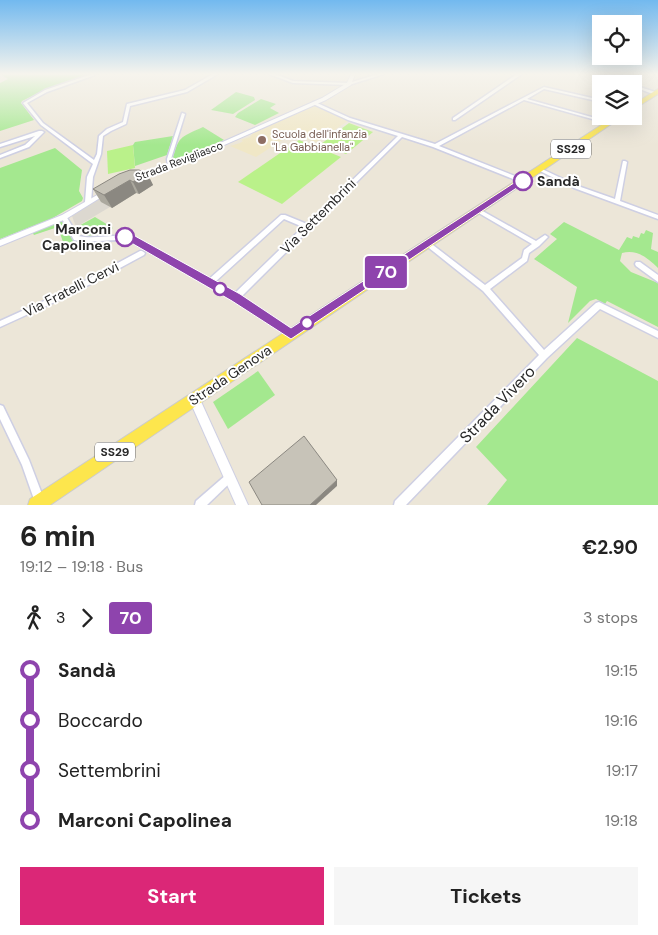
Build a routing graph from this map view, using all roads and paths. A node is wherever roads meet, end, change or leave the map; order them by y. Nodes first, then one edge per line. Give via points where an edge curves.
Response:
1 (327, 97) edge
2 (35, 98) edge
3 (156, 98) edge
4 (326, 98) edge
5 (485, 98) edge
6 (524, 99) joint
7 (314, 103) junction
8 (324, 108) junction
9 (184, 114) dead end
10 (592, 117) edge
11 (454, 119) dead end
12 (606, 125) edge
13 (401, 135) junction
14 (0, 146) edge
15 (435, 146) junction
16 (0, 157) edge
17 (625, 162) dead end
18 (95, 163) junction
19 (170, 166) junction
20 (540, 170) junction
21 (129, 181) edge
22 (523, 181) junction
23 (115, 188) edge
24 (88, 202) junction
25 (617, 202) junction
26 (479, 211) junction
27 (64, 217) junction
28 (658, 217) edge
29 (308, 227) junction
30 (546, 237) dead end
31 (0, 243) edge
32 (427, 244) junction
33 (537, 244) junction
34 (142, 253) dead end
35 (638, 264) dead end
36 (658, 279) edge
37 (209, 282) junction
38 (485, 289) junction
39 (236, 297) junction
40 (0, 324) edge
41 (291, 334) junction
42 (658, 335) edge
43 (544, 355) junction
44 (194, 399) junction
45 (0, 409) edge
46 (229, 478) junction
47 (38, 504) edge
48 (200, 505) edge
49 (242, 505) edge
50 (399, 505) edge

1 - 8 street
2 - 18 street via 25,103 42,124
3 - 18 street via 131,103 127,107 125,123 101,136
4 - 7 street, Strada Revigliasco
5 - 11 street
6 - 10 street
6 - 15 street
7 - 8 street
7 - 19 street, Strada Revigliasco
8 - 13 street via 349,120
9 - 19 street via 169,158
12 - 20 main road, Strada Genova / SS29
13 - 15 street
13 - 29 street, Via Settembrini
14 - 16 street via 43,132 27,146
15 - 22 street
17 - 25 street
18 - 24 street
19 - 21 street, Strada Revigliasco
20 - 22 main road, Strada Genova / SS29
20 - 25 street
22 - 26 main road, Strada Genova / SS29
23 - 24 street
24 - 27 street
25 - 28 street
26 - 32 main road, Strada Genova / SS29
26 - 33 street
27 - 31 street
27 - 37 street via 76,238 87,241 131,239
29 - 37 street via 283,216
29 - 39 street, Via Settembrini
30 - 33 street
32 - 38 street
32 - 41 main road, Strada Genova / SS29
33 - 38 street via 526,252 525,259
34 - 40 street, Via Fratelli Cervi via 68,293
35 - 36 street
37 - 39 street
38 - 43 street
39 - 41 street
41 - 44 main road, Strada Genova / SS29
42 - 43 street, Strada Vivero via 599,305
43 - 50 street, Strada Vivero
44 - 46 street
44 - 47 main road, Strada Genova / SS29
45 - 47 street, Strada Genova via 26,463
46 - 48 street
46 - 49 street

